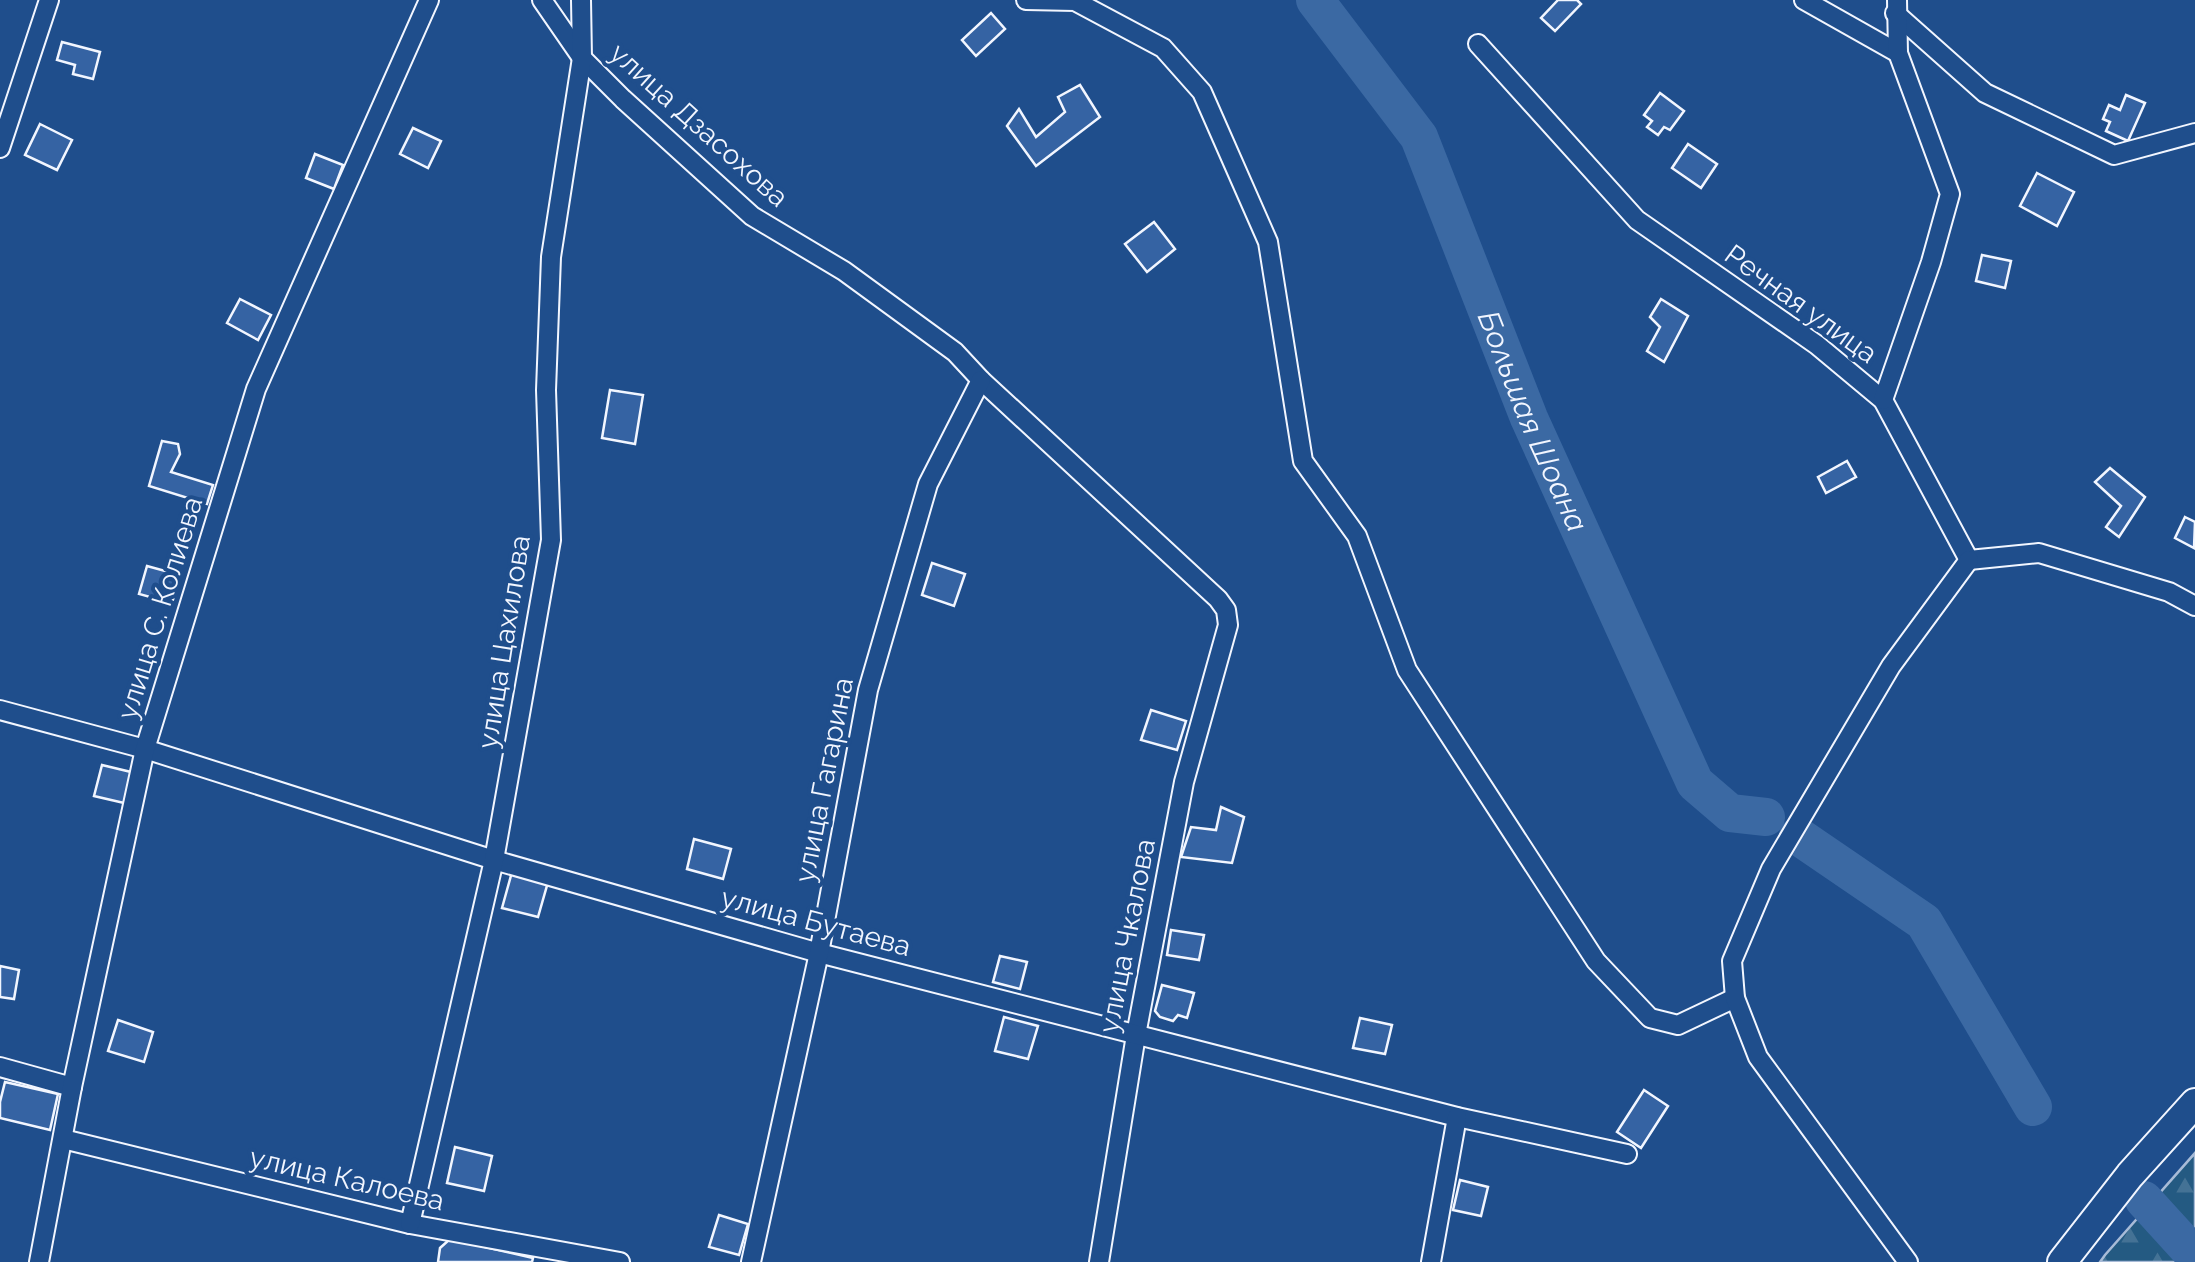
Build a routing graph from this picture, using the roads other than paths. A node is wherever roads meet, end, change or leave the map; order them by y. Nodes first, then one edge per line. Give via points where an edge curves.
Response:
1 (49, 0) edge
2 (429, 0) edge
3 (542, 0) edge
4 (581, 0) edge
5 (1026, 0) edge
6 (1804, 0) edge
7 (1896, 6) edge
8 (1478, 44) dead end
9 (1898, 54) junction
10 (582, 58) junction
11 (2195, 133) edge
12 (0, 148) edge
13 (982, 380) junction
14 (1883, 400) junction
15 (1969, 560) junction
16 (2195, 606) edge
17 (1228, 624) joint
18 (0, 710) edge
19 (145, 749) junction
20 (494, 860) junction
21 (819, 953) junction
22 (1734, 998) junction
23 (1136, 1035) junction
24 (0, 1067) edge
25 (72, 1088) junction
26 (2195, 1103) edge
27 (1457, 1117) junction
28 (63, 1138) junction
29 (1628, 1154) dead end
30 (410, 1224) junction
31 (39, 1262) edge
32 (620, 1262) edge
33 (751, 1262) edge
34 (1098, 1262) edge
35 (1431, 1262) edge
36 (1908, 1262) edge
37 (2062, 1262) edge

1 - 12 street
2 - 19 street, улица С. Колиева via 256,389
3 - 10 street, улица Дзасохова
4 - 10 street, улица Цахилова
5 - 22 street via 1075,2 1162,48 1202,92 1268,242 1303,461 1358,536 1407,670 1596,961 1650,1018 1678,1025
6 - 9 street
7 - 9 street
7 - 11 street via 1985,93 2114,156
8 - 14 street, Речная улица via 1638,220 1817,345
9 - 14 street via 1950,194
10 - 13 street, улица Дзасохова via 752,216 844,271 955,352
10 - 20 street, улица Цахилова via 552,257 546,390 551,540
13 - 17 street, улица Дзасохова via 1218,599
13 - 21 street, улица Гагарина via 928,484 868,690
14 - 15 street, Речная улица
15 - 16 street via 2040,554 2169,592
15 - 22 street via 1892,666 1770,869 1732,960
17 - 23 street, улица Чкалова via 1184,782
18 - 19 street, улица Бутаева
19 - 20 street, улица Бутаева
19 - 25 street, улица С. Колиева
20 - 21 street, улица Бутаева
20 - 30 street, улица Цахилова
21 - 23 street, улица Бутаева
21 - 33 street, улица Гагарина
22 - 36 street via 1758,1057
23 - 27 street, улица Бутаева
23 - 34 street, улица Чкалова
24 - 25 street
25 - 28 street, улица С. Колиева
26 - 37 main road
27 - 29 street, улица Бутаева
27 - 35 street
28 - 30 street, улица Калоева
28 - 31 street, улица С. Колиева
30 - 32 street, улица Калоева

